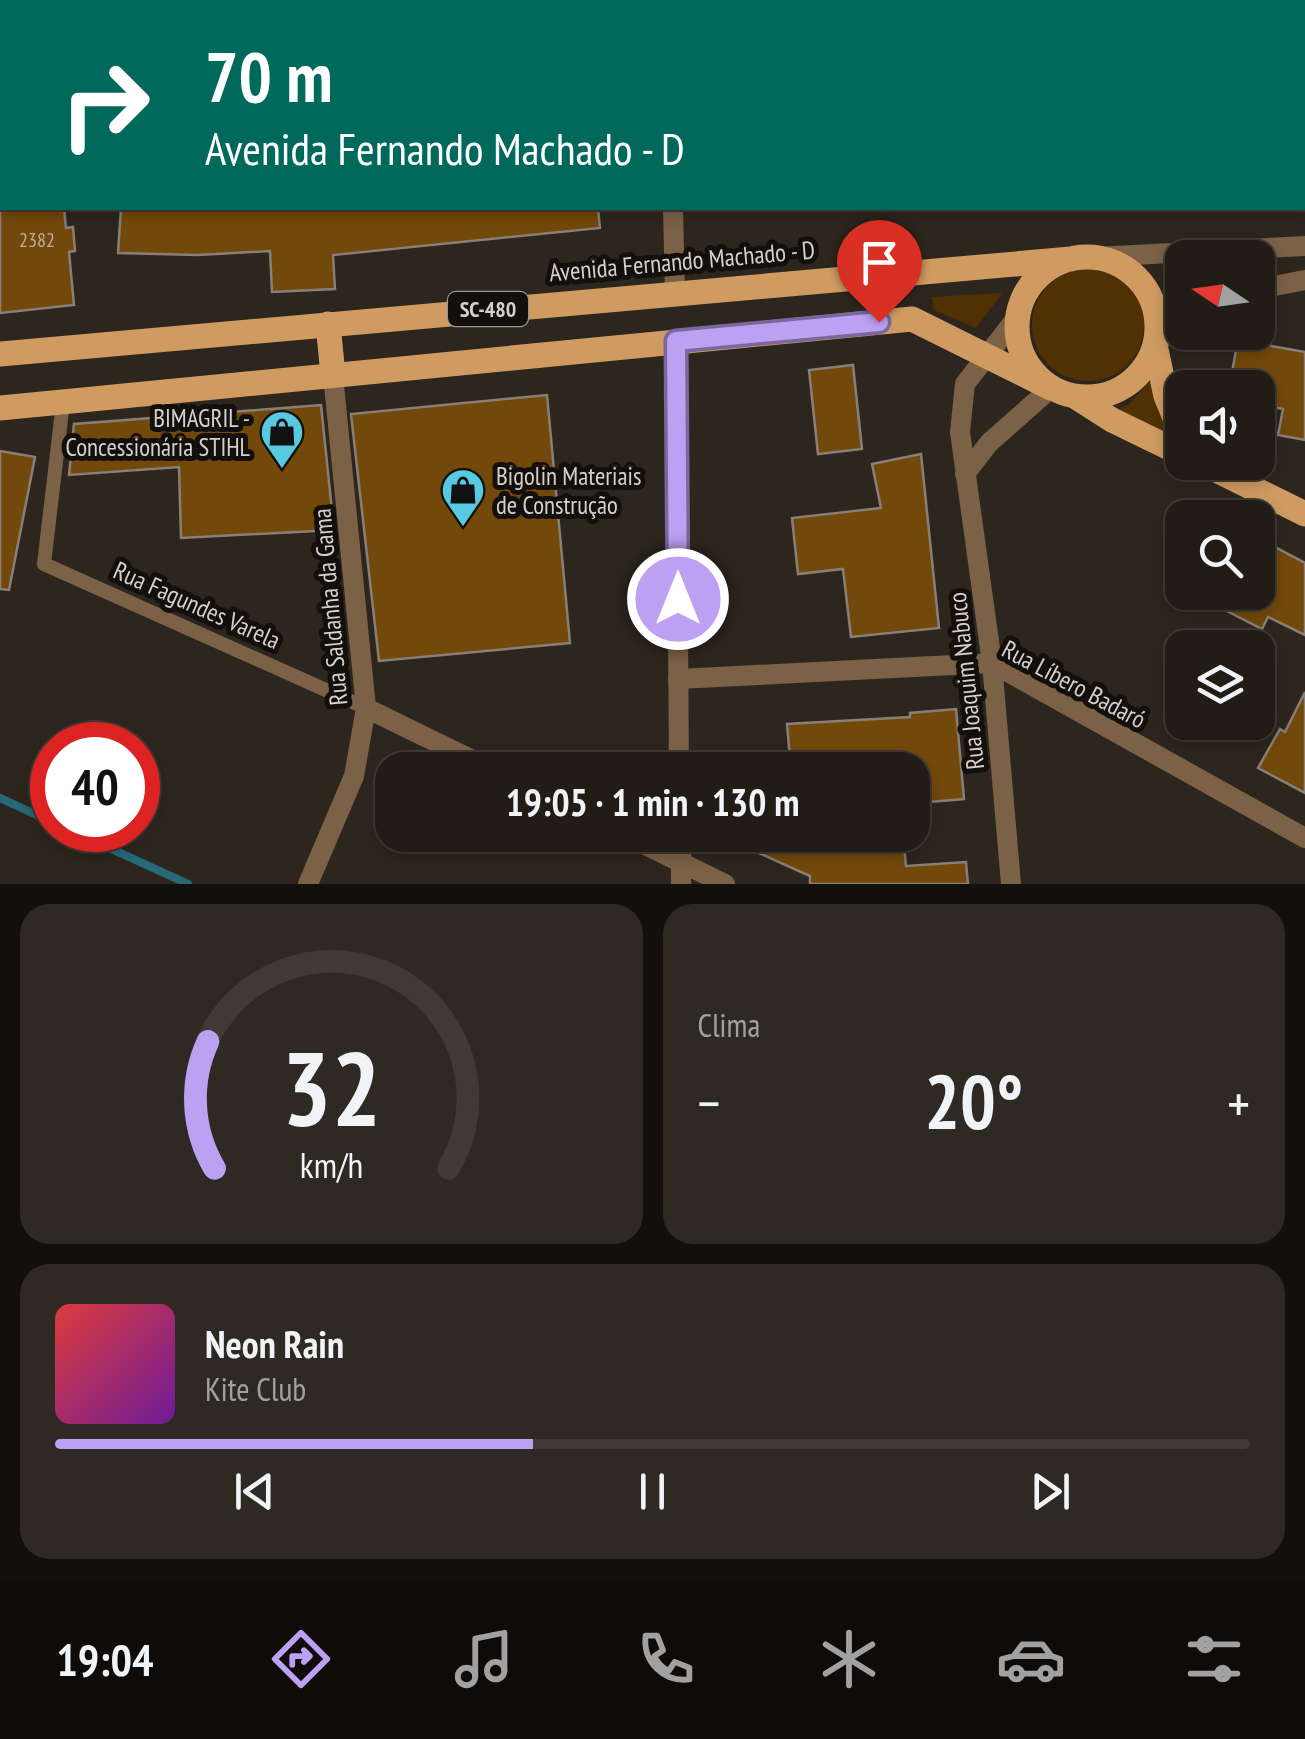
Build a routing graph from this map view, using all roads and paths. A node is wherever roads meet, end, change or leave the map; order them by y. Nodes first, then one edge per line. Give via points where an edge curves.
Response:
1 (673, 210) edge
2 (1305, 246) edge
3 (1083, 258) junction
4 (1305, 280) edge
5 (1275, 286) edge
6 (675, 292) junction
7 (1018, 316) junction
8 (328, 324) junction
9 (1165, 336) edge
10 (676, 341) junction
11 (1154, 345) junction
12 (0, 354) edge
13 (986, 354) junction
14 (333, 375) junction
15 (1050, 388) junction
16 (1165, 392) edge
17 (1076, 397) junction
18 (63, 402) junction
19 (0, 408) edge
20 (1165, 446) edge
21 (965, 474) junction
22 (1236, 480) edge
23 (1305, 514) edge
24 (992, 664) junction
25 (678, 679) junction
26 (366, 708) junction
27 (455, 752) edge
28 (680, 752) edge
29 (1305, 838) edge
30 (650, 852) edge
31 (681, 873) edge
32 (308, 884) edge
33 (724, 884) edge
34 (1012, 884) edge

1 - 6 street
2 - 3 street, Avenida Fernando Machado - D
3 - 6 main road, Avenida Fernando Machado - D / SC-480
3 - 7 main road via 1049,268
3 - 11 main road via 1120,265 1138,279 1157,322
4 - 5 street
6 - 8 main road, Avenida Fernando Machado - D / SC-480
7 - 13 street, Rua Joaquim Nabuco
7 - 15 main road via 1019,344 1030,369
8 - 12 main road, Avenida Fernando Machado - D / SC-480
8 - 14 main road
9 - 11 street
10 - 13 main road via 912,320
10 - 14 main road
10 - 25 street
11 - 16 main road
11 - 17 main road via 1133,380 1096,397
13 - 15 main road
13 - 21 street, Rua Joaquim Nabuco via 966,384 960,432
14 - 18 main road
14 - 26 street, Rua Saldanha da Gama
15 - 17 main road
15 - 21 street
17 - 20 main road
18 - 19 main road
18 - 26 lane, Rua Fagundes Varela via 44,564
21 - 24 street, Rua Joaquim Nabuco
22 - 23 main road
24 - 25 street, Rua Líbero Badaró
24 - 29 street, Rua Líbero Badaró
24 - 34 street, Rua Joaquim Nabuco
25 - 28 street
26 - 27 street, Rua Fagundes Varela
26 - 32 street, Rua Saldanha da Gama via 354,776
30 - 31 street
31 - 33 street

